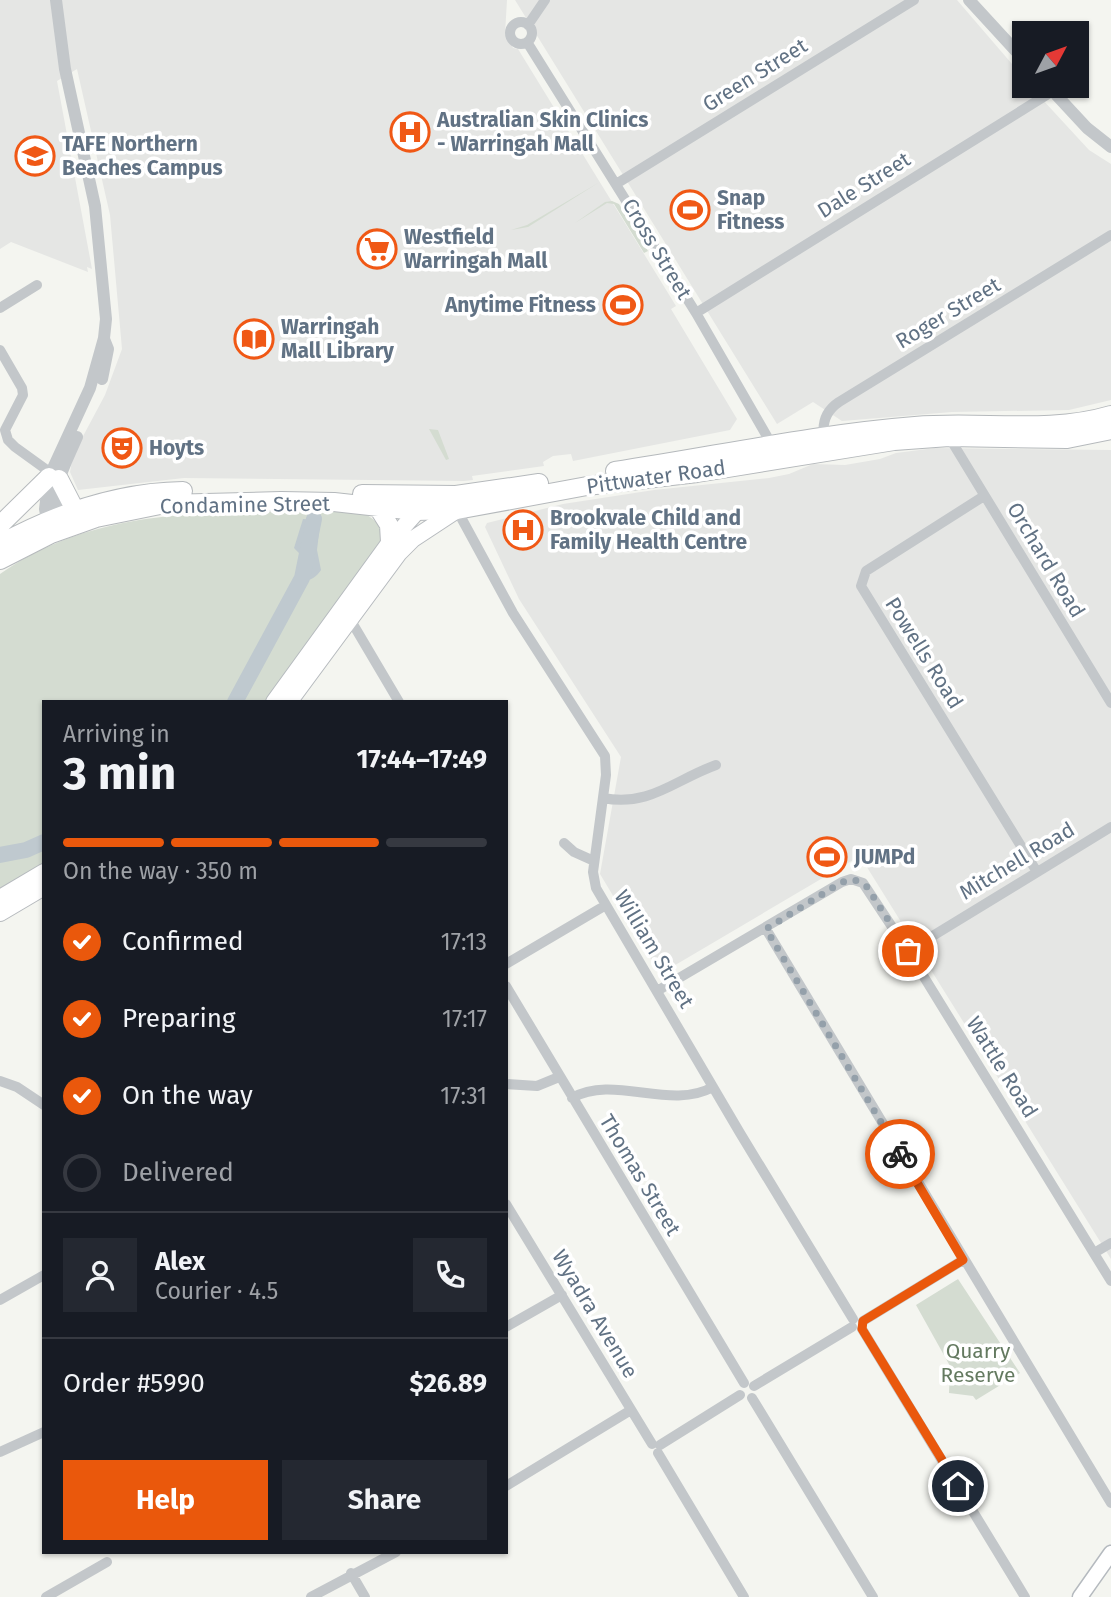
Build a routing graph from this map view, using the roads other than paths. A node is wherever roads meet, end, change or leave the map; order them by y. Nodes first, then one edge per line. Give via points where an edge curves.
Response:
1 (56, 0) edge
2 (545, 0) edge
3 (914, 0) edge
4 (969, 0) edge
5 (528, 25) junction
6 (527, 42) junction
7 (1012, 47) edge
8 (1035, 98) edge
9 (1060, 98) edge
10 (1111, 147) edge
11 (616, 184) junction
12 (1111, 235) edge
13 (37, 285) dead end
14 (0, 308) edge
15 (696, 313) junction
16 (0, 350) edge
17 (1111, 415) edge
18 (1111, 430) edge
19 (824, 436) junction
20 (949, 437) junction
21 (776, 452) junction
22 (53, 476) junction
23 (443, 496) junction
24 (984, 496) junction
25 (377, 506) junction
26 (75, 510) junction
27 (457, 510) junction
28 (415, 511) junction
29 (0, 525) edge
30 (54, 525) junction
31 (390, 542) junction
32 (0, 544) edge
33 (0, 560) edge
34 (346, 612) junction
35 (276, 700) edge
36 (290, 700) edge
37 (398, 700) edge
38 (1111, 703) edge
39 (716, 765) dead end
40 (603, 798) junction
41 (1111, 827) edge
42 (564, 843) dead end
43 (594, 861) junction
44 (1037, 872) junction
45 (42, 873) edge
46 (42, 888) edge
47 (0, 898) edge
48 (606, 905) junction
49 (0, 913) edge
50 (766, 929) junction
51 (908, 951) junction
52 (508, 963) edge
53 (508, 989) edge
54 (657, 991) junction
55 (559, 1077) junction
56 (0, 1081) edge
57 (508, 1084) edge
58 (713, 1087) junction
59 (572, 1098) junction
60 (42, 1104) edge
61 (508, 1207) edge
62 (1111, 1243) edge
63 (1094, 1253) junction
64 (963, 1260) junction
65 (42, 1276) edge
66 (1111, 1281) edge
67 (562, 1295) junction
68 (0, 1300) edge
69 (857, 1324) junction
70 (508, 1326) edge
71 (747, 1391) junction
72 (631, 1409) junction
73 (42, 1433) edge
74 (657, 1447) junction
75 (0, 1452) edge
76 (508, 1485) edge
77 (1111, 1503) edge
78 (1111, 1553) edge
79 (392, 1554) edge
80 (107, 1562) dead end
81 (351, 1573) junction
82 (46, 1597) edge
83 (311, 1597) edge
84 (365, 1597) edge
85 (744, 1597) edge
86 (873, 1597) edge
87 (1025, 1597) edge
88 (1080, 1597) edge

1 - 22 street via 65,69 95,206 107,349 97,393
2 - 5 street
3 - 11 street, Green Street
4 - 7 street
5 - 6 street via 532,33
5 - 6 street via 517,22 510,32 515,42
6 - 11 street, Cross Street
8 - 15 street, Dale Street
9 - 10 street
11 - 15 street, Cross Street
12 - 19 street, Roger Street via 833,405 822,425
13 - 14 street
15 - 21 street, Cross Street
16 - 22 street via 23,395 5,429 8,440
17 - 19 highway, Pittwater Road via 1065,424 944,424
18 - 20 highway, Pittwater Road via 1067,439
19 - 21 highway, Pittwater Road
20 - 21 highway, Pittwater Road
20 - 24 street, Orchard Road
21 - 23 highway, Pittwater Road
21 - 27 highway, Pittwater Road
22 - 26 highway
22 - 29 highway
22 - 30 street
23 - 26 highway, Condamine Street via 179,491 128,496
23 - 28 main road
24 - 38 street, Orchard Road
24 - 44 street, Powells Road via 866,571 861,586
25 - 28 highway, Condamine Street
25 - 30 highway, Condamine Street via 180,502
25 - 31 highway via 389,525
26 - 30 highway, Condamine Street
27 - 28 highway, Condamine Street
27 - 34 main road, Pittwater Road via 399,553
27 - 40 street, William Street via 513,613 602,750 607,762
28 - 31 main road, Pittwater Road
30 - 32 highway, Condamine Street
30 - 33 highway, Condamine Street
31 - 34 main road, Pittwater Road
34 - 35 main road, Pittwater Road
34 - 36 main road, Pittwater Road
34 - 37 street
39 - 40 street via 645,798 622,802
40 - 43 street, William Street
41 - 44 street, Mitchell Road
42 - 43 street
43 - 48 street, William Street via 594,884
44 - 51 street, Mitchell Road
45 - 47 main road
46 - 49 main road
48 - 52 street
48 - 54 street, William Street
50 - 51 street, Wattle Road via 842,882 855,880 867,887
50 - 54 street
50 - 64 street
51 - 63 street, Wattle Road
53 - 55 street, Thomas Street
54 - 58 street, William Street
55 - 57 street via 537,1086
55 - 59 street, Thomas Street
56 - 60 street
58 - 59 street via 689,1096 594,1090
58 - 69 street, William Street
59 - 71 street, Thomas Street
61 - 67 street, Wyadra Avenue
62 - 63 street
63 - 66 street, Wattle Road
64 - 69 street
64 - 77 street
65 - 68 street
67 - 70 street
67 - 72 street, Wyadra Avenue
69 - 71 street
69 - 87 street, William Street
71 - 74 street
71 - 86 street, Thomas Street
72 - 74 street, Wyadra Avenue
72 - 76 street
73 - 75 street
74 - 85 street, Wyadra Avenue
78 - 88 main road
79 - 81 street
80 - 82 street
81 - 83 street
81 - 84 street

